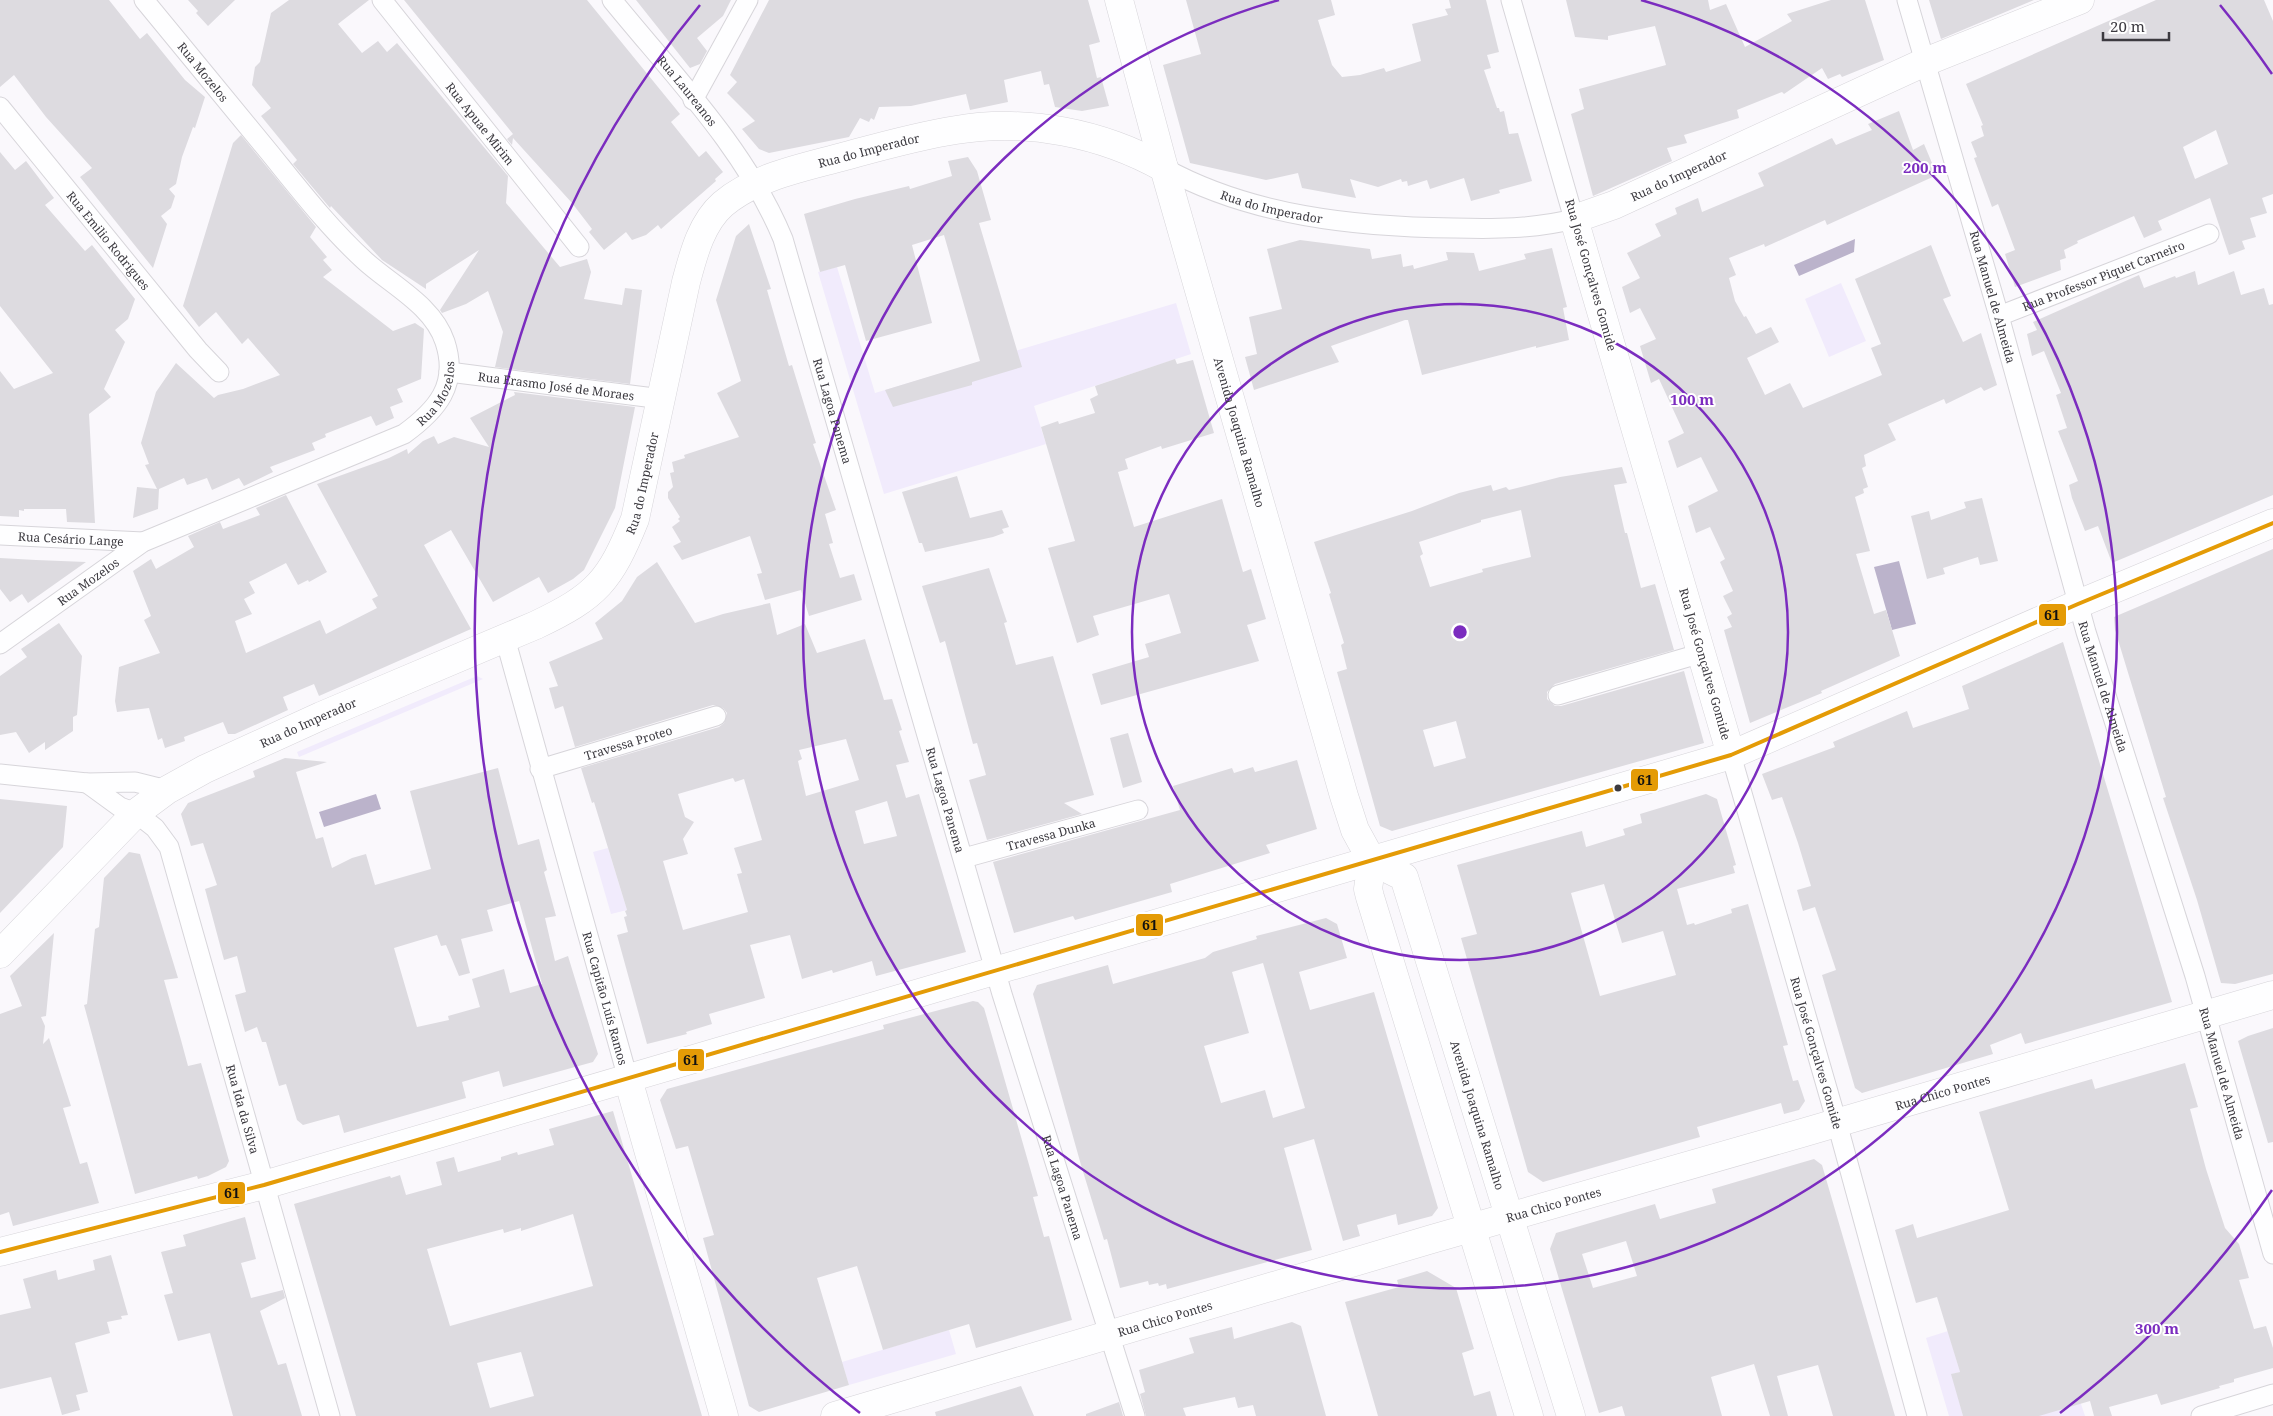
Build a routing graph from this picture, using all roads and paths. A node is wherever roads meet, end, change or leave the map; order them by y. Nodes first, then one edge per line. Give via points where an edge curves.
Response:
1 (144, 0) edge
2 (382, 0) edge
3 (612, 0) edge
4 (748, 0) edge
5 (1119, 0) edge
6 (1511, 0) edge
7 (1907, 0) edge
8 (2080, 0) edge
9 (1926, 62) junction
10 (693, 100) junction
11 (0, 107) edge
12 (1164, 168) junction
13 (755, 184) junction
14 (1574, 219) junction
15 (2209, 234) dead end
16 (578, 247) dead end
17 (1999, 316) junction
18 (219, 372) dead end
19 (449, 372) junction
20 (662, 399) junction
21 (2273, 523) edge
22 (0, 535) edge
23 (143, 542) junction
24 (2078, 604) junction
25 (505, 638) junction
26 (0, 644) edge
27 (1702, 653) junction
28 (1558, 695) dead end
29 (716, 716) dead end
30 (1732, 756) junction
31 (540, 769) junction
32 (0, 774) edge
33 (87, 783) junction
34 (167, 790) junction
35 (1138, 810) dead end
36 (136, 813) junction
37 (964, 858) junction
38 (1372, 861) junction
39 (0, 954) edge
40 (996, 971) junction
41 (2273, 995) edge
42 (2205, 1015) junction
43 (628, 1079) junction
44 (1837, 1123) junction
45 (264, 1185) junction
46 (1511, 1216) junction
47 (1472, 1227) junction
48 (0, 1252) edge
49 (2273, 1254) edge
50 (1110, 1336) junction
51 (2269, 1395) edge
52 (330, 1416) edge
53 (724, 1416) edge
54 (835, 1416) edge
55 (1135, 1416) edge
56 (1529, 1416) edge
57 (1571, 1416) edge
58 (1917, 1416) edge
59 (2201, 1416) edge
60 (2244, 1416) edge

1 - 19 street, Rua Mozelos via 326,221 364,260 426,310 436,322 449,355
2 - 16 street, Rua Apuae Mirim
3 - 10 street, Rua Laureanos
4 - 10 street
5 - 12 main road, Avenida Joaquina Ramalho
6 - 14 street, Rua José Gonçalves Gomide
7 - 9 street, Rua Manuel de Almeida
8 - 9 main road, Rua do Imperador
9 - 14 main road, Rua do Imperador via 1614,205
9 - 17 street, Rua Manuel de Almeida
10 - 13 street, Rua Laureanos via 736,154
11 - 18 street, Rua Emilio Rodrigues
12 - 13 main road, Rua do Imperador via 1128,148 1106,142 1055,130 994,126 917,137 804,167
12 - 14 street, Rua do Imperador via 1207,190 1230,197 1354,223 1408,228 1489,229 1523,228
12 - 38 main road, Avenida Joaquina Ramalho via 1344,796 1355,830
13 - 20 main road, Rua do Imperador via 721,205 696,247
13 - 37 street, Rua Lagoa Panema via 783,239
14 - 27 main road, Rua José Gonçalves Gomide
15 - 17 street, Rua Professor Piquet Carneiro
17 - 24 street, Rua Manuel de Almeida
19 - 20 street, Rua Erasmo José de Moraes
19 - 23 street, Rua Mozelos via 443,396 428,416 404,434
20 - 25 main road, Rua do Imperador via 635,519 620,556 605,580 566,610
21 - 24 main road
22 - 23 street, Rua Cesário Lange
23 - 26 street, Rua Mozelos
24 - 30 main road
24 - 42 street, Rua Manuel de Almeida
25 - 31 street, Rua Capitão Luís Ramos
25 - 34 main road, Rua do Imperador via 312,720
27 - 28 street
27 - 30 main road, Rua José Gonçalves Gomide
29 - 31 street, Travessa Proteo
30 - 38 main road
30 - 44 street, Rua José Gonçalves Gomide
31 - 43 street, Rua Capitão Luís Ramos
32 - 33 street
33 - 34 street via 135,782
33 - 36 street, Rua Ida da Silva via 114,803
34 - 36 main road, Rua do Imperador
35 - 37 street, Travessa Dunka
36 - 39 main road, Rua do Imperador
36 - 45 street, Rua Ida da Silva via 155,828 168,847
37 - 40 street, Rua Lagoa Panema
38 - 40 main road
38 - 46 main road, Avenida Joaquina Ramalho via 1404,877
38 - 47 main road via 1370,898
40 - 43 main road
40 - 50 street, Rua Lagoa Panema
41 - 42 main road, Rua Chico Pontes
42 - 44 main road, Rua Chico Pontes
42 - 49 street, Rua Manuel de Almeida
43 - 45 main road
43 - 53 main road, Rua Capitão Luís Ramos
44 - 46 main road, Rua Chico Pontes
44 - 58 street, Rua José Gonçalves Gomide
45 - 48 main road
45 - 52 street, Rua Ida da Silva
46 - 47 main road, Rua Chico Pontes
46 - 57 main road, Avenida Joaquina Ramalho
47 - 50 main road, Rua Chico Pontes
47 - 56 main road
50 - 54 main road, Rua Chico Pontes
50 - 55 street, Rua Lagoa Panema
51 - 59 street
51 - 60 street

